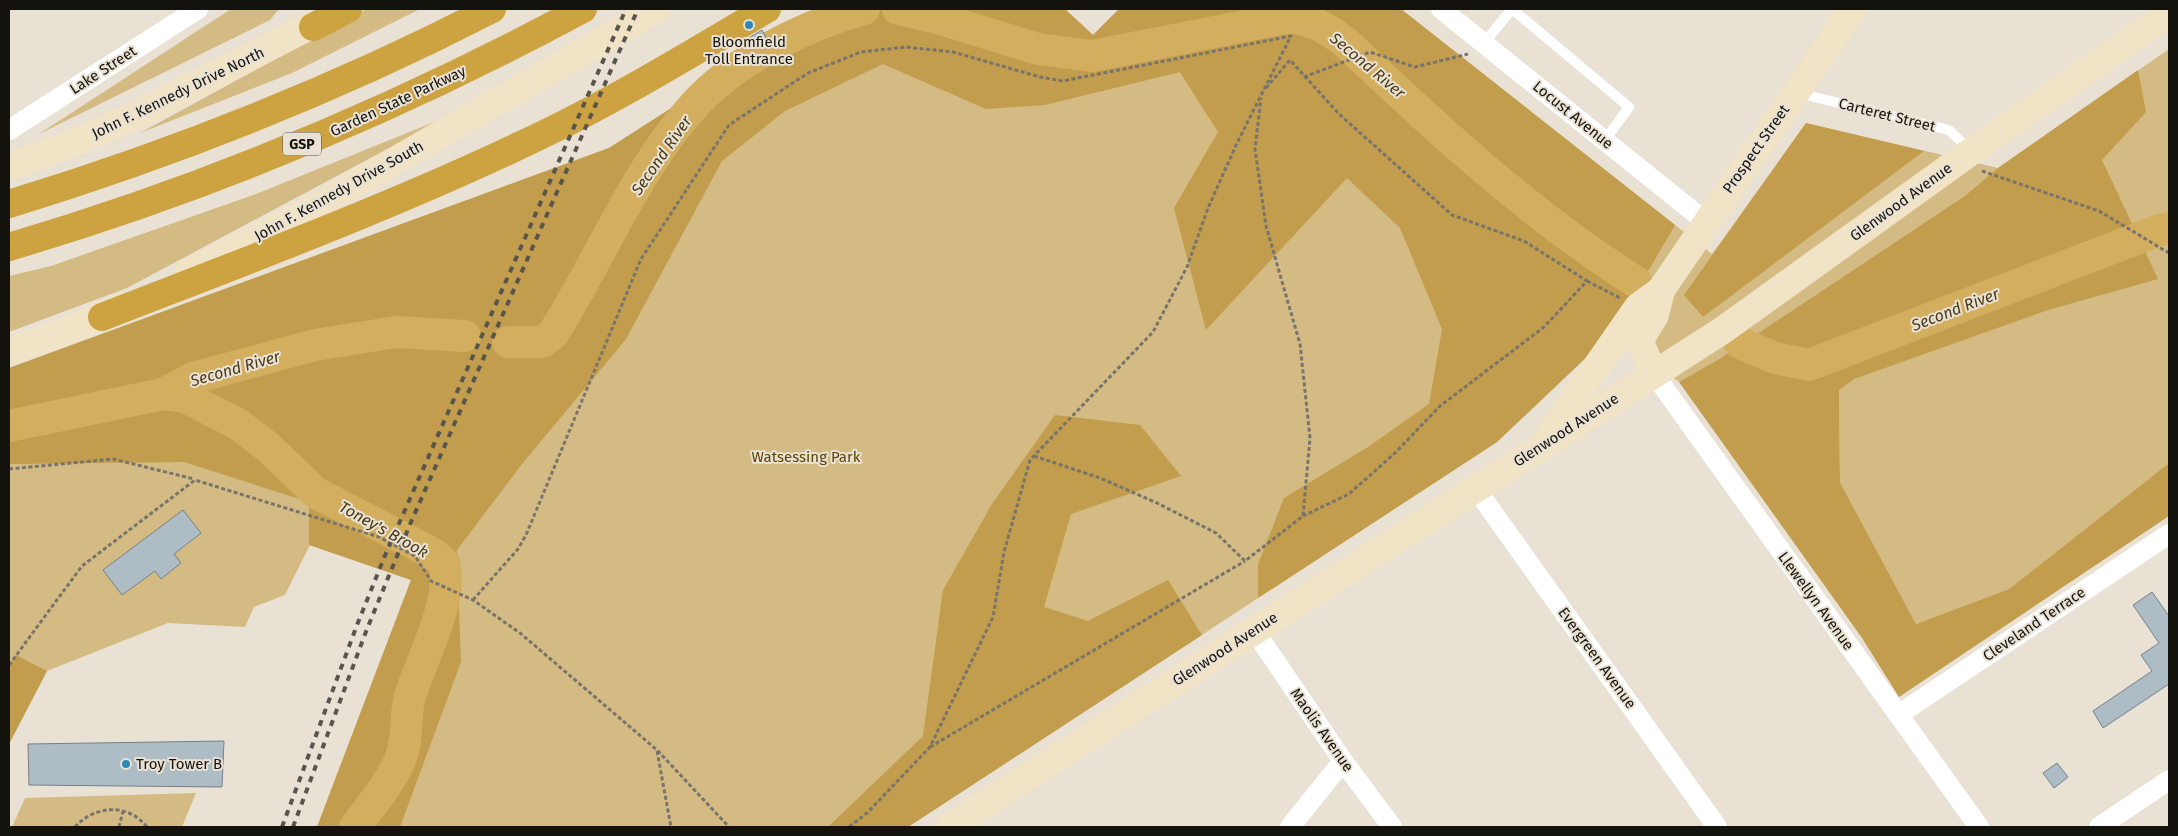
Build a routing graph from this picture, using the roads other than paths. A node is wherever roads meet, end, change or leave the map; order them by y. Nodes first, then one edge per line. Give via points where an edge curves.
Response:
1 (198, 9) edge
2 (342, 9) edge
3 (348, 9) edge
4 (492, 9) edge
5 (583, 9) edge
6 (658, 9) edge
7 (767, 9) edge
8 (1441, 9) edge
9 (1853, 9) edge
10 (2169, 13) edge
11 (313, 26) junction
12 (1487, 46) junction
13 (1795, 92) junction
14 (9, 130) edge
15 (1605, 140) junction
16 (1977, 161) junction
17 (9, 166) edge
18 (9, 204) edge
19 (1706, 222) junction
20 (9, 247) edge
21 (1660, 290) junction
22 (102, 317) junction
23 (9, 351) edge
24 (1654, 374) junction
25 (1541, 446) junction
26 (1476, 488) junction
27 (2169, 534) edge
28 (1254, 630) junction
29 (1898, 714) junction
30 (1343, 761) junction
31 (2169, 780) edge
32 (949, 827) edge
33 (1290, 827) edge
34 (1392, 827) edge
35 (1718, 827) edge
36 (1979, 827) edge
37 (2099, 827) edge

1 - 14 street, Lake Street
2 - 11 street, John F. Kennedy Drive North
3 - 11 highway
4 - 18 highway via 378,65 255,118 155,156
5 - 20 highway, Garden State Parkway / GSP via 464,70 323,135 172,194
6 - 22 street, John F. Kennedy Drive South via 284,224
7 - 22 highway via 587,112 503,153 323,232
8 - 12 street, Locust Avenue
9 - 13 street, Prospect Street
10 - 16 street, Glenwood Avenue
11 - 17 street, John F. Kennedy Drive North via 108,128
12 - 15 street, Locust Avenue
12 - 15 lane via 1512,9 1629,107
13 - 16 lane, Carteret Street via 1949,130
13 - 19 street, Prospect Street
15 - 19 street, Locust Avenue
16 - 24 street, Glenwood Avenue
19 - 21 street, Prospect Street
21 - 24 street, Prospect Street via 1655,315 1641,345
21 - 25 street, Prospect Street via 1638,307
22 - 23 street, John F. Kennedy Drive South
24 - 25 street, Glenwood Avenue
24 - 29 street, Llewellyn Avenue
25 - 26 street, Glenwood Avenue
26 - 28 street, Glenwood Avenue
26 - 35 street, Evergreen Avenue
27 - 29 street, Cleveland Terrace
28 - 30 street, Maolis Avenue
28 - 32 street, Glenwood Avenue
29 - 36 street, Llewellyn Avenue
30 - 33 street
30 - 34 street, Maolis Avenue
31 - 37 street

